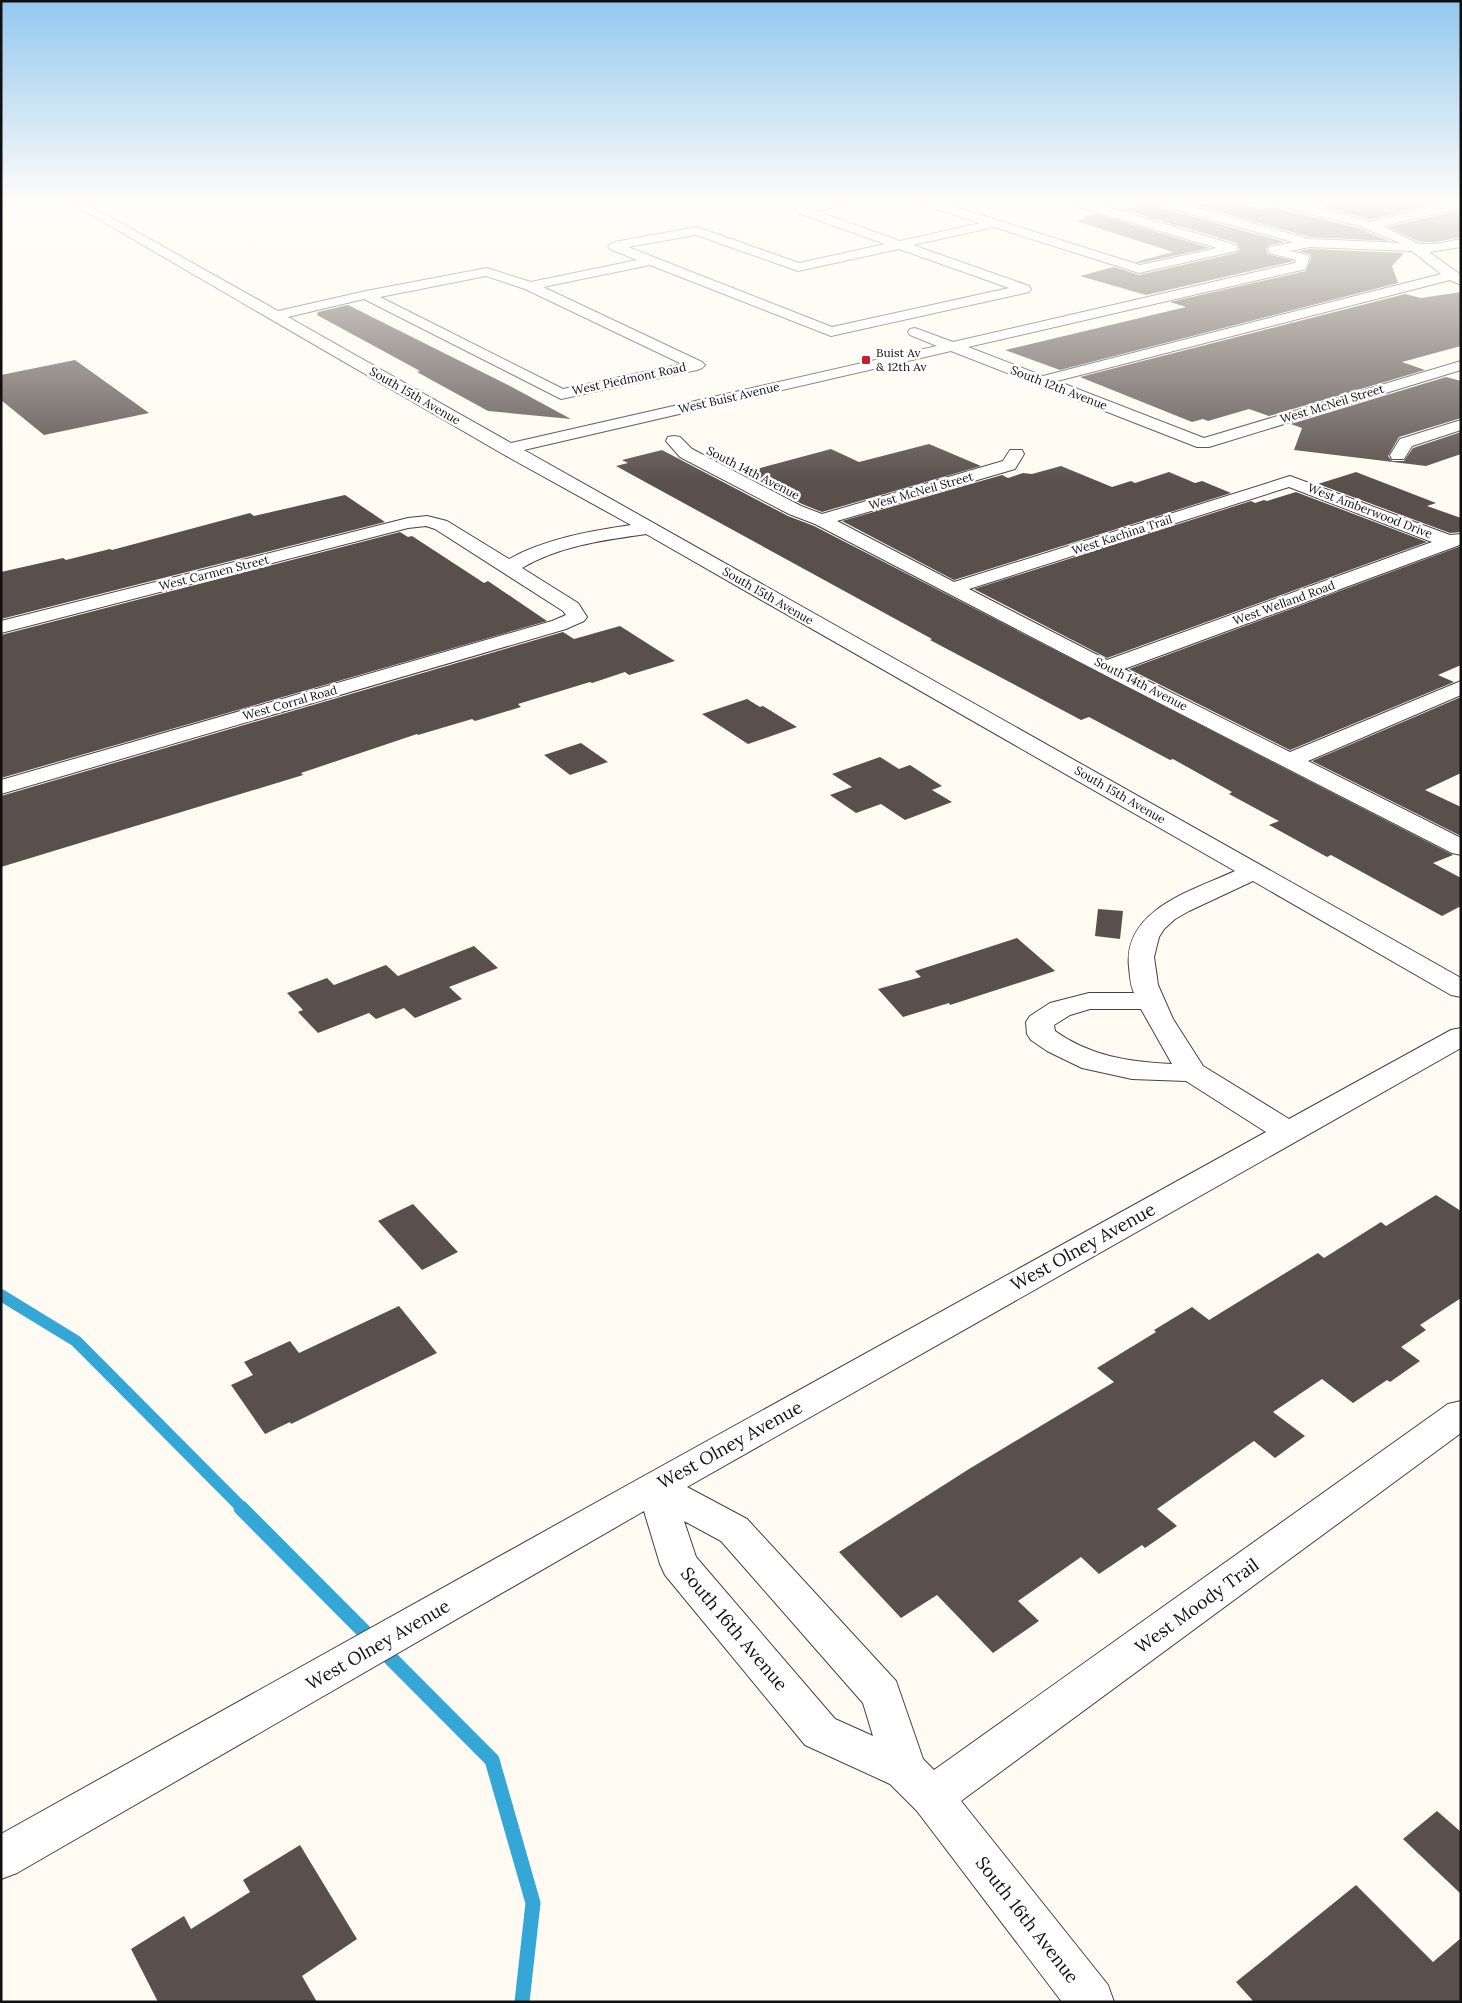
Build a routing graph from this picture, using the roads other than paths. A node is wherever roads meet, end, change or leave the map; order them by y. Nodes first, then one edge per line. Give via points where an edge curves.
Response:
1 (239, 295) edge
2 (364, 295) edge
3 (367, 295) edge
4 (550, 295) edge
5 (738, 295) edge
6 (995, 295) edge
7 (1172, 295) edge
8 (1386, 295) edge
9 (275, 316) junction
10 (915, 332) dead end
11 (952, 346) junction
12 (1461, 365) edge
13 (1041, 381) junction
14 (632, 420) junction
15 (1461, 425) edge
16 (674, 441) junction
17 (1203, 443) joint
18 (507, 449) junction
19 (1016, 454) dead end
20 (1398, 455) dead end
21 (721, 456) junction
22 (702, 461) junction
23 (1290, 481) joint
24 (821, 520) junction
25 (649, 528) junction
26 (1456, 540) edge
27 (509, 567) junction
28 (954, 588) junction
29 (1, 627) edge
30 (1106, 668) junction
31 (1461, 687) edge
32 (1292, 760) junction
33 (1, 787) edge
34 (1461, 848) edge
35 (1254, 871) junction
36 (1461, 989) edge
37 (1151, 1001) junction
38 (1461, 1036) edge
39 (1192, 1072) junction
40 (1288, 1132) junction
41 (1461, 1414) edge
42 (654, 1487) junction
43 (919, 1784) junction
44 (1, 1858) edge
45 (1091, 2002) edge

1 - 9 street, South 15th Avenue
2 - 9 street
3 - 4 street, West Piedmont Road via 560,394 697,365
5 - 6 street via 831,332
7 - 11 street, West Buist Avenue
8 - 13 street
9 - 18 street, South 15th Avenue
10 - 11 street, South 12th Avenue
11 - 13 street, South 12th Avenue
11 - 14 street, West Buist Avenue
12 - 17 street, West McNeil Street
13 - 17 street, South 12th Avenue
14 - 16 street, South 14th Avenue
14 - 18 street, West Buist Avenue
15 - 20 street via 1406,444
16 - 21 street, South 14th Avenue via 705,448
16 - 22 street, South 14th Avenue via 686,453
18 - 25 street, South 15th Avenue
19 - 24 street, West McNeil Street via 1009,465
21 - 22 street
21 - 24 street, South 14th Avenue via 815,504
22 - 24 street, South 14th Avenue via 795,510
23 - 26 street, West Amberwood Drive
23 - 28 street, West Kachina Trail
24 - 28 street, South 14th Avenue
25 - 27 street via 616,544 572,550 547,563
25 - 35 street, South 15th Avenue
26 - 30 street, West Welland Road
27 - 29 street, West Carmen Street via 441,525 427,521
27 - 33 street, West Corral Road via 571,607 577,617 549,628
28 - 30 street, South 14th Avenue
30 - 32 street, South 14th Avenue
31 - 32 street
32 - 34 street, South 14th Avenue
35 - 36 street, South 15th Avenue
35 - 37 street via 1180,906 1155,924 1146,937 1141,957 1144,985
37 - 39 street
37 - 39 street via 1089,1001 1060,1009 1040,1022 1041,1034 1054,1045 1092,1061 1163,1074
38 - 40 street, West Olney Avenue
39 - 40 street
40 - 42 street, West Olney Avenue
41 - 43 street, West Moody Trail
42 - 43 street, South 16th Avenue via 734,1530 881,1694
42 - 43 street, South 16th Avenue via 679,1564 820,1732
42 - 44 street, West Olney Avenue
43 - 45 street, South 16th Avenue

